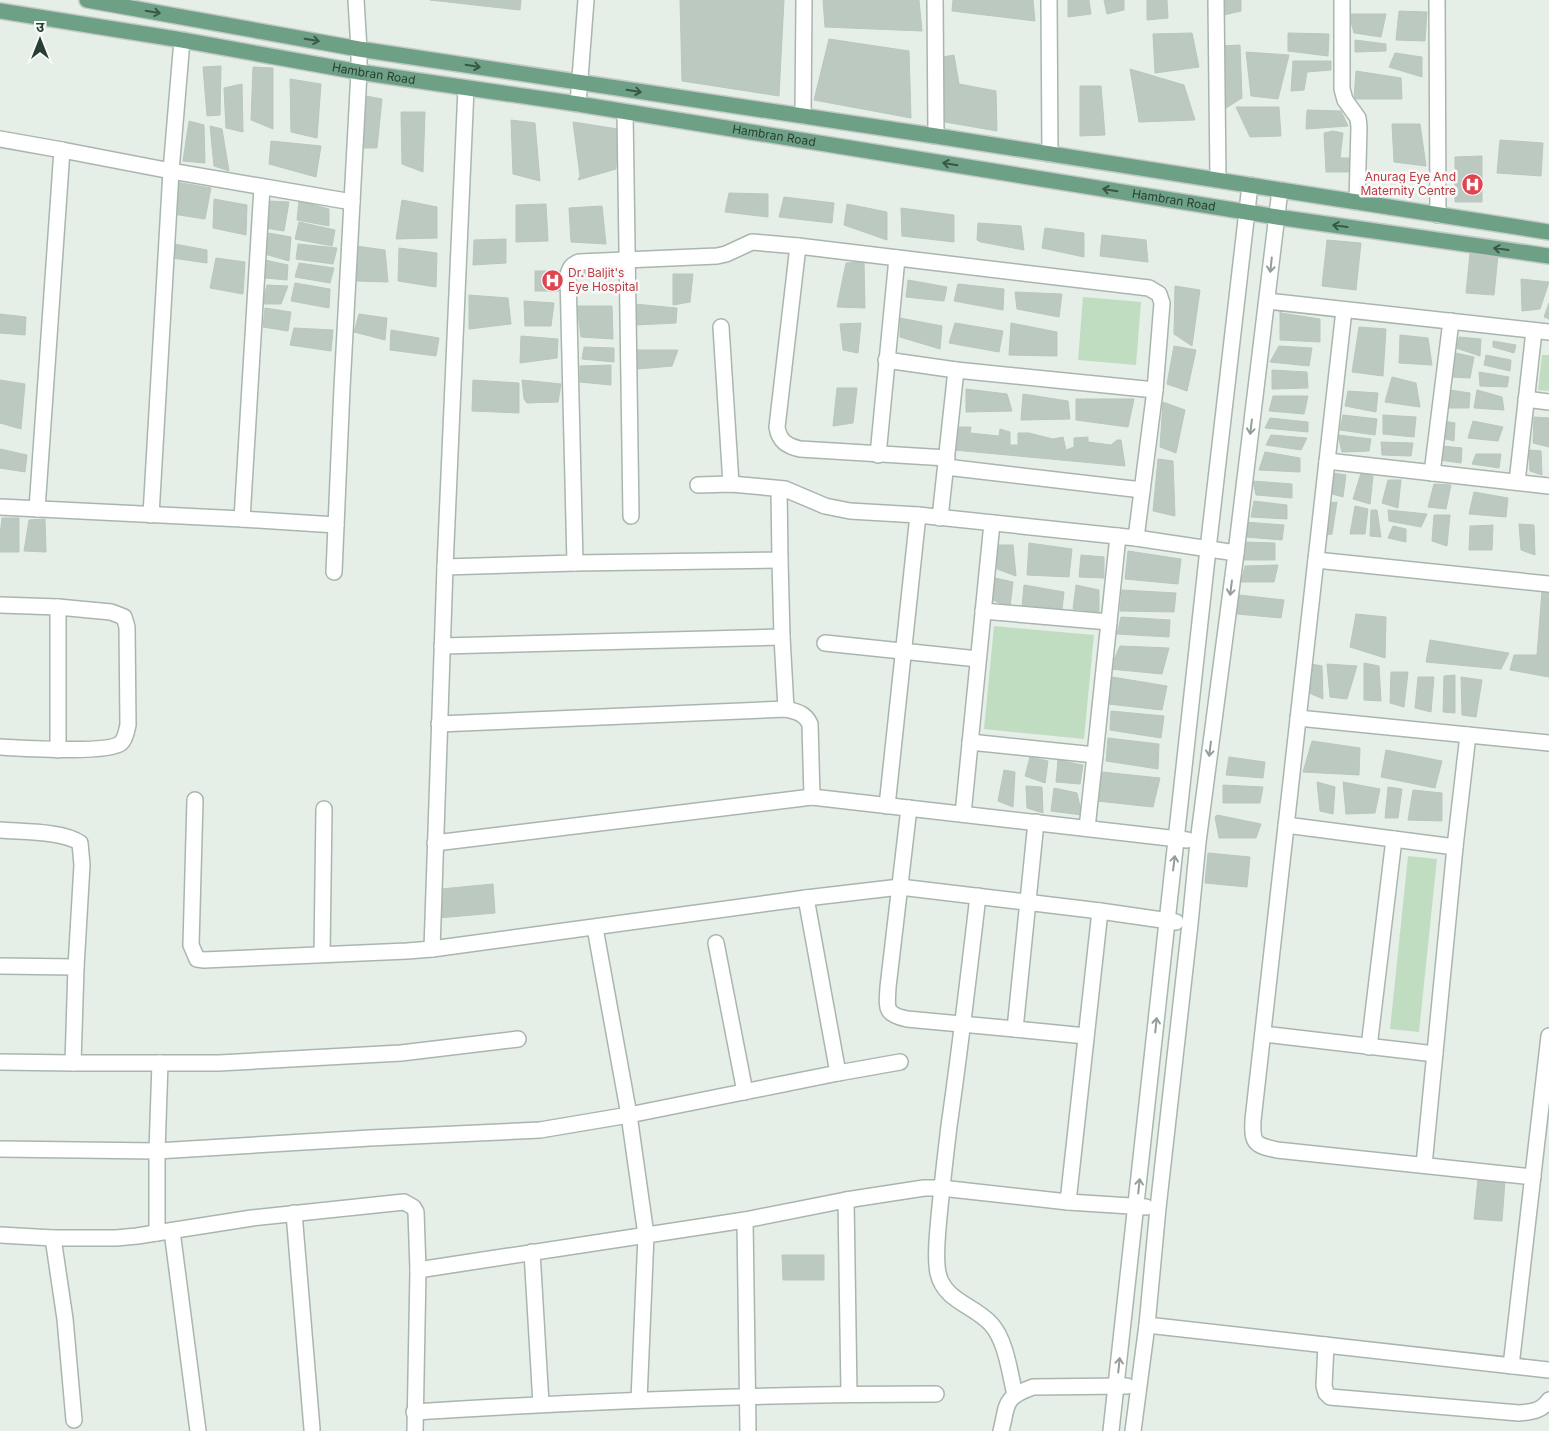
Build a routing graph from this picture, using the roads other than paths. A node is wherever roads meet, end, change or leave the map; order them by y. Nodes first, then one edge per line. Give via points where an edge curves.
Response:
1 (87, 0) edge
2 (356, 0) edge
3 (586, 0) edge
4 (804, 0) edge
5 (935, 0) edge
6 (1049, 0) edge
7 (1216, 0) edge
8 (1342, 0) edge
9 (1437, 0) edge
10 (0, 11) edge
11 (182, 40) junction
12 (359, 49) junction
13 (358, 72) junction
14 (581, 82) junction
15 (466, 88) junction
16 (578, 104) junction
17 (625, 112) junction
18 (803, 116) junction
19 (936, 136) junction
20 (0, 139) edge
21 (62, 150) junction
22 (1050, 154) junction
23 (171, 171) junction
24 (1218, 180) junction
25 (1250, 186) junction
26 (262, 187) junction
27 (1280, 190) junction
28 (352, 202) junction
29 (1358, 202) junction
30 (1247, 212) junction
31 (1438, 215) junction
32 (1276, 217) junction
33 (1549, 232) edge
34 (798, 246) junction
35 (1549, 256) edge
36 (897, 258) junction
37 (627, 260) junction
38 (1267, 301) junction
39 (1344, 310) junction
40 (1451, 321) junction
41 (721, 327) dead end
42 (1542, 332) edge
43 (886, 360) junction
44 (956, 370) junction
45 (1155, 390) junction
46 (1526, 399) junction
47 (1549, 402) edge
48 (878, 455) junction
49 (1327, 461) junction
50 (946, 463) junction
51 (1432, 473) junction
52 (1517, 482) junction
53 (698, 484) dead end
54 (731, 484) junction
55 (1549, 486) edge
56 (779, 489) junction
57 (1142, 490) junction
58 (0, 507) edge
59 (38, 509) junction
60 (150, 515) junction
61 (918, 515) junction
62 (630, 516) dead end
63 (940, 518) junction
64 (242, 519) junction
65 (992, 523) junction
66 (336, 525) junction
67 (1118, 536) junction
68 (1136, 538) junction
69 (1208, 549) junction
70 (1236, 553) junction
71 (780, 560) junction
72 (1316, 560) junction
73 (576, 563) junction
74 (445, 567) junction
75 (334, 572) dead end
76 (1549, 584) edge
77 (0, 604) edge
78 (58, 607) junction
79 (983, 611) junction
80 (1109, 622) junction
81 (782, 637) junction
82 (825, 643) dead end
83 (442, 646) junction
84 (904, 650) junction
85 (978, 659) junction
86 (786, 710) junction
87 (1298, 718) junction
88 (439, 724) junction
89 (1468, 735) junction
90 (970, 742) junction
91 (1549, 743) edge
92 (0, 747) edge
93 (58, 750) junction
94 (1095, 755) junction
95 (812, 797) junction
96 (195, 800) dead end
97 (887, 806) junction
98 (909, 808) junction
99 (324, 809) dead end
100 (963, 814) junction
101 (1036, 822) junction
102 (1286, 825) junction
103 (1087, 828) junction
104 (0, 830) edge
105 (1177, 839) junction
106 (1394, 839) junction
107 (1198, 842) junction
108 (435, 843) junction
109 (1455, 847) junction
110 (900, 887) junction
111 (978, 896) junction
112 (806, 898) junction
113 (1027, 902) junction
114 (1100, 911) junction
115 (1167, 921) junction
116 (1190, 924) junction
117 (595, 928) junction
118 (716, 943) dead end
119 (432, 949) junction
120 (322, 954) junction
121 (0, 966) edge
122 (76, 967) junction
123 (963, 1025) junction
124 (1014, 1029) junction
125 (1263, 1034) junction
126 (1086, 1036) junction
127 (1549, 1036) edge
128 (518, 1040) dead end
129 (1369, 1047) junction
130 (1435, 1054) junction
131 (0, 1062) edge
132 (900, 1062) dead end
133 (73, 1063) junction
134 (160, 1063) junction
135 (838, 1074) junction
136 (745, 1092) junction
137 (629, 1115) junction
138 (0, 1149) edge
139 (157, 1151) junction
140 (1424, 1165) junction
141 (1533, 1177) junction
142 (941, 1188) junction
143 (846, 1200) junction
144 (1068, 1202) junction
145 (1136, 1206) junction
146 (1158, 1208) junction
147 (294, 1214) junction
148 (745, 1220) junction
149 (172, 1231) junction
150 (157, 1233) junction
151 (646, 1234) junction
152 (0, 1235) edge
153 (54, 1238) junction
154 (532, 1252) junction
155 (418, 1270) junction
156 (1147, 1325) junction
157 (1326, 1345) junction
158 (1511, 1366) junction
159 (1549, 1370) edge
160 (1117, 1385) junction
161 (1139, 1386) junction
162 (849, 1394) junction
163 (936, 1394) dead end
164 (1014, 1395) junction
165 (747, 1396) junction
166 (639, 1400) junction
167 (1549, 1400) edge
168 (541, 1404) junction
169 (414, 1412) junction
170 (74, 1420) dead end
171 (312, 1428) dead end
172 (198, 1431) edge
173 (415, 1431) edge
174 (748, 1431) edge
175 (1001, 1431) edge
176 (1111, 1431) edge
177 (1133, 1431) edge

1 -> 12 main road, Hambran Road
2 - 12 street
3 - 14 street
4 - 18 street
5 - 19 street
6 - 22 street
7 - 24 street
8 - 29 street via 1342,89 1345,100 1358,118
9 - 31 street
10 - 11 main road, Hambran Road
11 - 13 main road, Hambran Road
11 - 23 street
12 - 13 street
12 -> 14 main road, Hambran Road
13 - 15 main road, Hambran Road
13 - 28 street
14 - 16 street
14 -> 18 main road, Hambran Road
15 - 16 main road, Hambran Road
15 - 74 street
16 - 17 main road, Hambran Road
30 -> 17 main road, Hambran Road
17 - 37 street
18 - 19 main road, Hambran Road
19 - 22 main road, Hambran Road
20 - 21 street
21 - 23 street
21 - 59 street
22 - 24 main road, Hambran Road
23 - 26 street
23 - 60 street
24 - 25 main road, Hambran Road
25 - 27 main road, Hambran Road
25 - 30 street
26 - 28 street
26 - 64 street
27 - 29 main road, Hambran Road
27 - 32 street
28 - 66 street
29 - 31 main road, Hambran Road
30 - 32 main road, Hambran Road
30 - 69 street
31 - 33 main road, Hambran Road
35 -> 32 main road, Hambran Road
32 -> 38 street
34 - 36 street
34 - 37 street via 752,242 717,256
34 - 48 street via 778,435 784,443 800,449
36 - 43 street
36 - 45 street via 1153,290 1159,294 1162,303
37 - 62 street
37 - 73 street via 579,262 569,269
38 - 39 street
38 -> 70 street
39 - 40 street
39 - 49 street
40 - 42 street
40 - 51 street
41 - 54 street
42 - 46 street
43 - 44 street
43 - 48 street
44 - 45 street
44 - 50 street
45 - 57 street
46 - 47 street
46 - 52 street
48 - 50 street
49 - 51 street
49 - 72 street
50 - 57 street
50 - 63 street
51 - 52 street
52 - 55 street
53 - 54 street
54 - 56 street
56 - 61 street via 834,508
56 - 71 street
57 - 68 street
58 - 59 street
59 - 60 street
60 - 64 street
61 - 63 street
61 - 84 street
63 - 65 street
64 - 66 street
65 - 67 street
65 - 79 street
66 - 75 street
67 - 68 street
67 - 80 street
68 - 69 street
69 - 70 street
69 - 105 street
70 -> 107 street
71 - 73 street
71 - 81 street
72 - 76 street
72 - 87 street
73 - 74 street
74 - 83 street
77 - 78 street
78 - 93 street
78 - 93 street via 111,612 124,617 127,627 128,726 126,738 120,744 107,748
79 - 80 street
79 - 85 street
80 - 94 street
81 - 83 street
81 - 86 street
82 - 84 street
83 - 88 street
84 - 85 street
84 - 97 street
85 - 90 street
86 - 88 street
86 - 95 street via 802,714 810,724
87 - 89 street
87 - 102 street
88 - 108 street
89 - 91 street
89 - 109 street
90 - 94 street
90 - 100 street
92 - 93 street
94 - 103 street
95 - 97 street
95 - 108 street
96 - 120 street via 191,945 195,956 204,960
97 - 98 street
98 - 100 street
98 - 110 street
99 - 120 street
100 - 101 street
101 - 103 street
101 - 113 street
102 - 106 street
102 - 125 street
103 - 105 street
104 - 122 street via 63,836 80,843 82,866
105 - 107 street
115 -> 105 street
106 - 109 street
106 - 129 street
107 - 116 street
108 - 119 street
109 - 130 street
110 - 111 street
110 - 112 street
110 - 123 street via 888,987 890,1011 894,1016 907,1019
111 - 113 street
111 - 123 street
112 - 117 street
112 - 135 street
113 - 114 street
113 - 124 street
114 - 115 street
114 - 126 street
115 - 116 street
145 -> 115 street
116 - 146 street
117 - 119 street
117 - 137 street
118 - 136 street
119 - 120 street
121 - 122 street
122 - 133 street
123 - 124 street
123 - 142 street
124 - 126 street
125 - 129 street
125 - 140 street via 1253,1120 1254,1140 1277,1150
126 - 144 street
127 - 141 street
128 - 134 street via 401,1053
129 - 130 street
130 - 140 street
131 - 133 street
132 - 135 street
133 - 134 street
134 - 139 street
135 - 136 street
136 - 137 street
137 - 139 street via 540,1130
137 - 151 street
138 - 139 street
139 - 150 street
140 - 141 street
141 - 158 street
142 - 143 street
142 - 144 street
142 - 164 street via 937,1254 941,1284 950,1295 992,1324 1000,1337
143 - 148 street
143 - 162 street
144 - 145 street
145 - 146 street
160 -> 145 street
146 - 156 street
147 - 149 street
147 - 155 street via 404,1202 416,1212
147 - 171 street
148 - 151 street
148 - 165 street
149 - 150 street
149 - 172 street
150 - 153 street via 116,1238
151 - 154 street
151 - 166 street
152 - 153 street
153 - 170 street via 66,1319
154 - 155 street
154 - 168 street
155 - 169 street
156 - 157 street
156 - 161 street
157 - 158 street
157 - 167 street via 1324,1386 1330,1397 1519,1413 1538,1410
158 - 159 street
160 - 161 street
160 - 164 street via 1033,1388
160 - 176 street
161 - 177 street
162 - 163 street
162 - 165 street
164 - 175 street via 1005,1409
165 - 166 street
165 - 174 street
166 - 168 street
168 - 169 street
169 - 173 street

